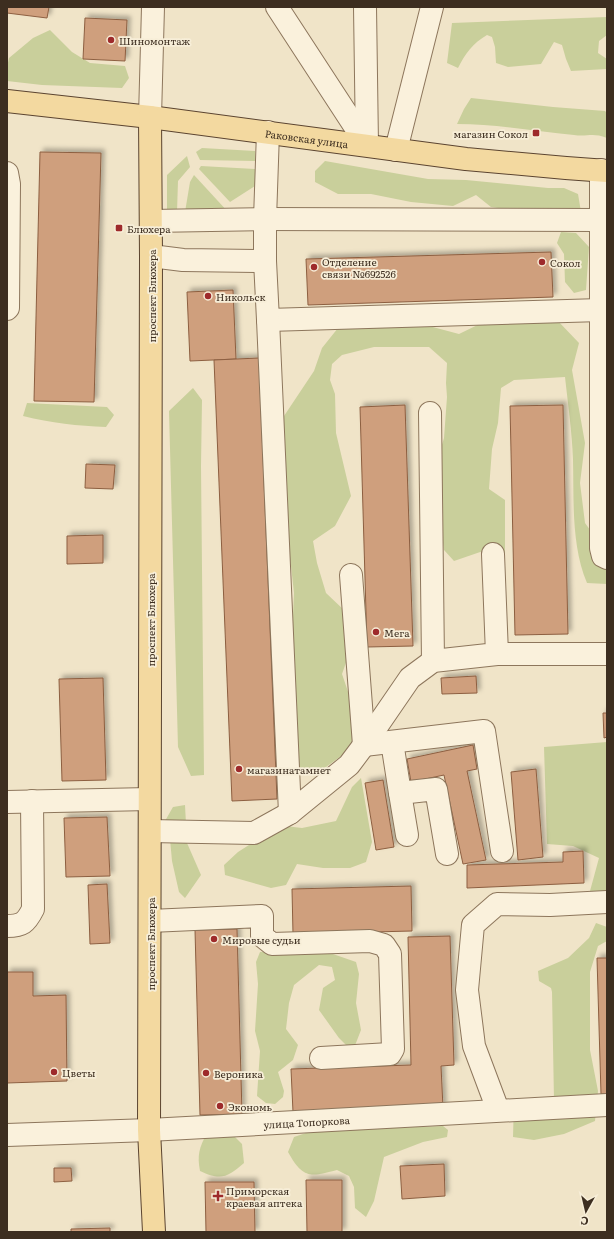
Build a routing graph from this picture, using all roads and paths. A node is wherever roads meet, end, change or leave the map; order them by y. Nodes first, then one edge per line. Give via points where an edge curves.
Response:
1 (153, 7) edge
2 (277, 7) edge
3 (365, 7) edge
4 (432, 7) edge
5 (7, 101) edge
6 (150, 117) junction
7 (268, 132) junction
8 (367, 145) junction
9 (396, 150) junction
10 (604, 170) edge
11 (7, 173) edge
12 (265, 219) junction
13 (601, 220) junction
14 (151, 221) junction
15 (151, 256) junction
16 (265, 261) junction
17 (7, 309) edge
18 (601, 310) junction
19 (268, 320) junction
20 (430, 413) dead end
21 (492, 554) dead end
22 (607, 558) edge
23 (350, 575) dead end
24 (497, 654) junction
25 (607, 654) edge
26 (433, 661) junction
27 (392, 742) junction
28 (364, 744) junction
29 (400, 793) junction
30 (149, 799) junction
31 (32, 801) junction
32 (7, 802) edge
33 (290, 813) junction
34 (150, 831) junction
35 (406, 835) dead end
36 (502, 851) dead end
37 (447, 854) dead end
38 (607, 902) edge
39 (150, 921) junction
40 (7, 926) edge
41 (321, 1058) dead end
42 (607, 1105) edge
43 (498, 1110) junction
44 (149, 1130) junction
45 (7, 1135) edge
46 (154, 1232) edge

1 - 6 street, проспект Блюхера
2 - 8 street
3 - 8 street
4 - 9 street
5 - 6 main road, Раковская улица
6 - 7 main road, Раковская улица
6 - 14 main road, проспект Блюхера
7 - 8 main road, Раковская улица
7 - 12 street
8 - 9 main road, Раковская улица
9 - 10 main road, Раковская улица via 466,159
10 - 13 street
11 - 17 street
12 - 13 street
12 - 14 street
12 - 16 street
13 - 18 street
14 - 15 main road, проспект Блюхера
15 - 16 street via 183,260
15 - 30 main road, проспект Блюхера
16 - 19 street
18 - 19 street
18 - 22 street via 600,548 603,556
19 - 33 street
20 - 26 street
21 - 24 street
23 - 28 street
24 - 25 street
24 - 26 street
26 - 28 street via 410,678
27 - 28 street
27 - 29 street
27 - 36 street via 484,731
28 - 33 street via 349,765
29 - 35 street
29 - 37 street via 436,789
30 - 31 street
30 - 34 main road, проспект Блюхера
31 - 32 street
31 - 40 street via 32,910 27,920 17,926
33 - 34 street via 254,833
34 - 39 main road, проспект Блюхера
38 - 43 street via 496,904 473,925 467,990 474,1046
39 - 41 street via 262,916 262,936 272,944 370,941 384,945 390,954 393,1049 390,1054 384,1055
39 - 44 main road, проспект Блюхера
42 - 43 street, улица Топоркова
43 - 44 street, улица Топоркова
44 - 45 street, улица Топоркова
44 - 46 main road, проспект Блюхера

